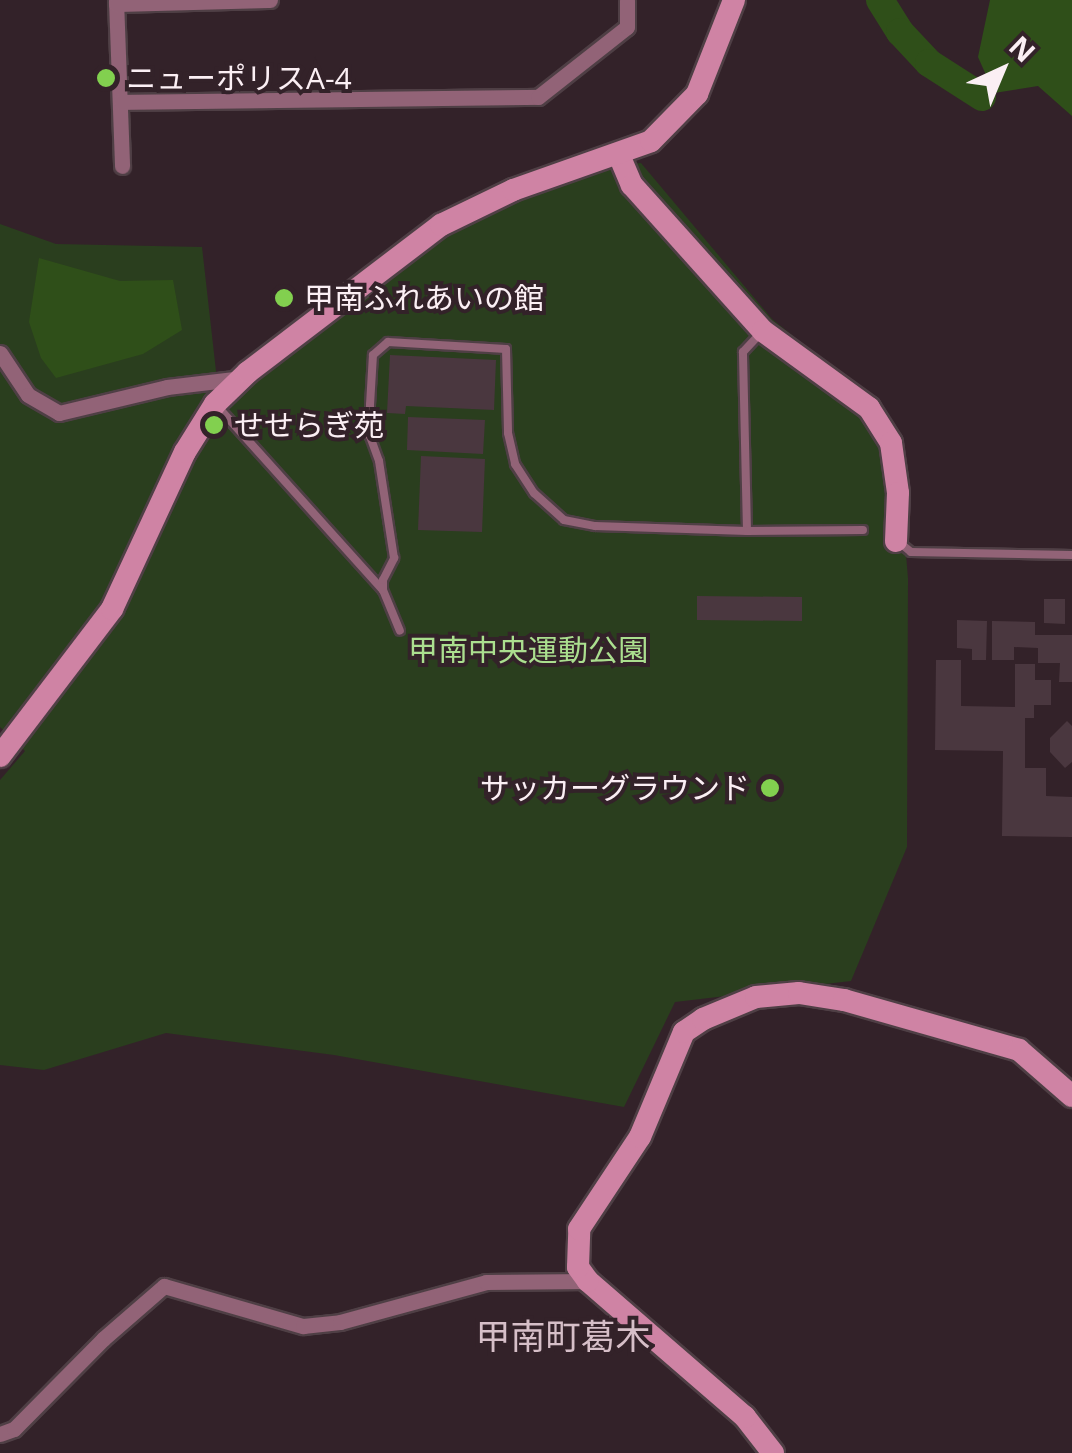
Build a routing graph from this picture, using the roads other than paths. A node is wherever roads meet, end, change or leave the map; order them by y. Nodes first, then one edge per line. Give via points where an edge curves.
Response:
1 (270, 0) edge
2 (627, 0) edge
3 (734, 0) edge
4 (116, 2) edge
5 (121, 102) junction
6 (619, 154) junction
7 (122, 166) dead end
8 (764, 331) junction
9 (0, 353) edge
10 (242, 378) junction
11 (215, 404) junction
12 (863, 530) dead end
13 (746, 531) junction
14 (896, 541) joint
15 (1072, 556) edge
16 (383, 590) junction
17 (400, 630) dead end
18 (0, 756) edge
19 (1072, 1096) edge
20 (588, 1281) junction
21 (0, 1434) edge
22 (773, 1453) edge

1 - 4 street
2 - 5 street via 627,27 538,97
3 - 6 street via 697,94 651,141
4 - 5 street
5 - 7 street
6 - 8 street via 632,185
6 - 10 street via 513,190 441,225
8 - 13 lane via 742,352
8 - 14 street via 869,408 891,443
9 - 10 street via 28,395 59,413 167,387
10 - 11 street
11 - 16 lane
11 - 18 street via 185,452 112,609
12 - 13 lane
13 - 16 lane via 564,520 515,464 506,349 388,342 373,355 370,405 394,558
14 - 15 lane via 911,552
16 - 17 lane
19 - 20 street via 1019,1050 844,1000 799,993 726,1008 684,1032 640,1137 579,1229 578,1267
20 - 21 street via 486,1282 303,1326 164,1286 14,1429
20 - 22 street via 745,1417

